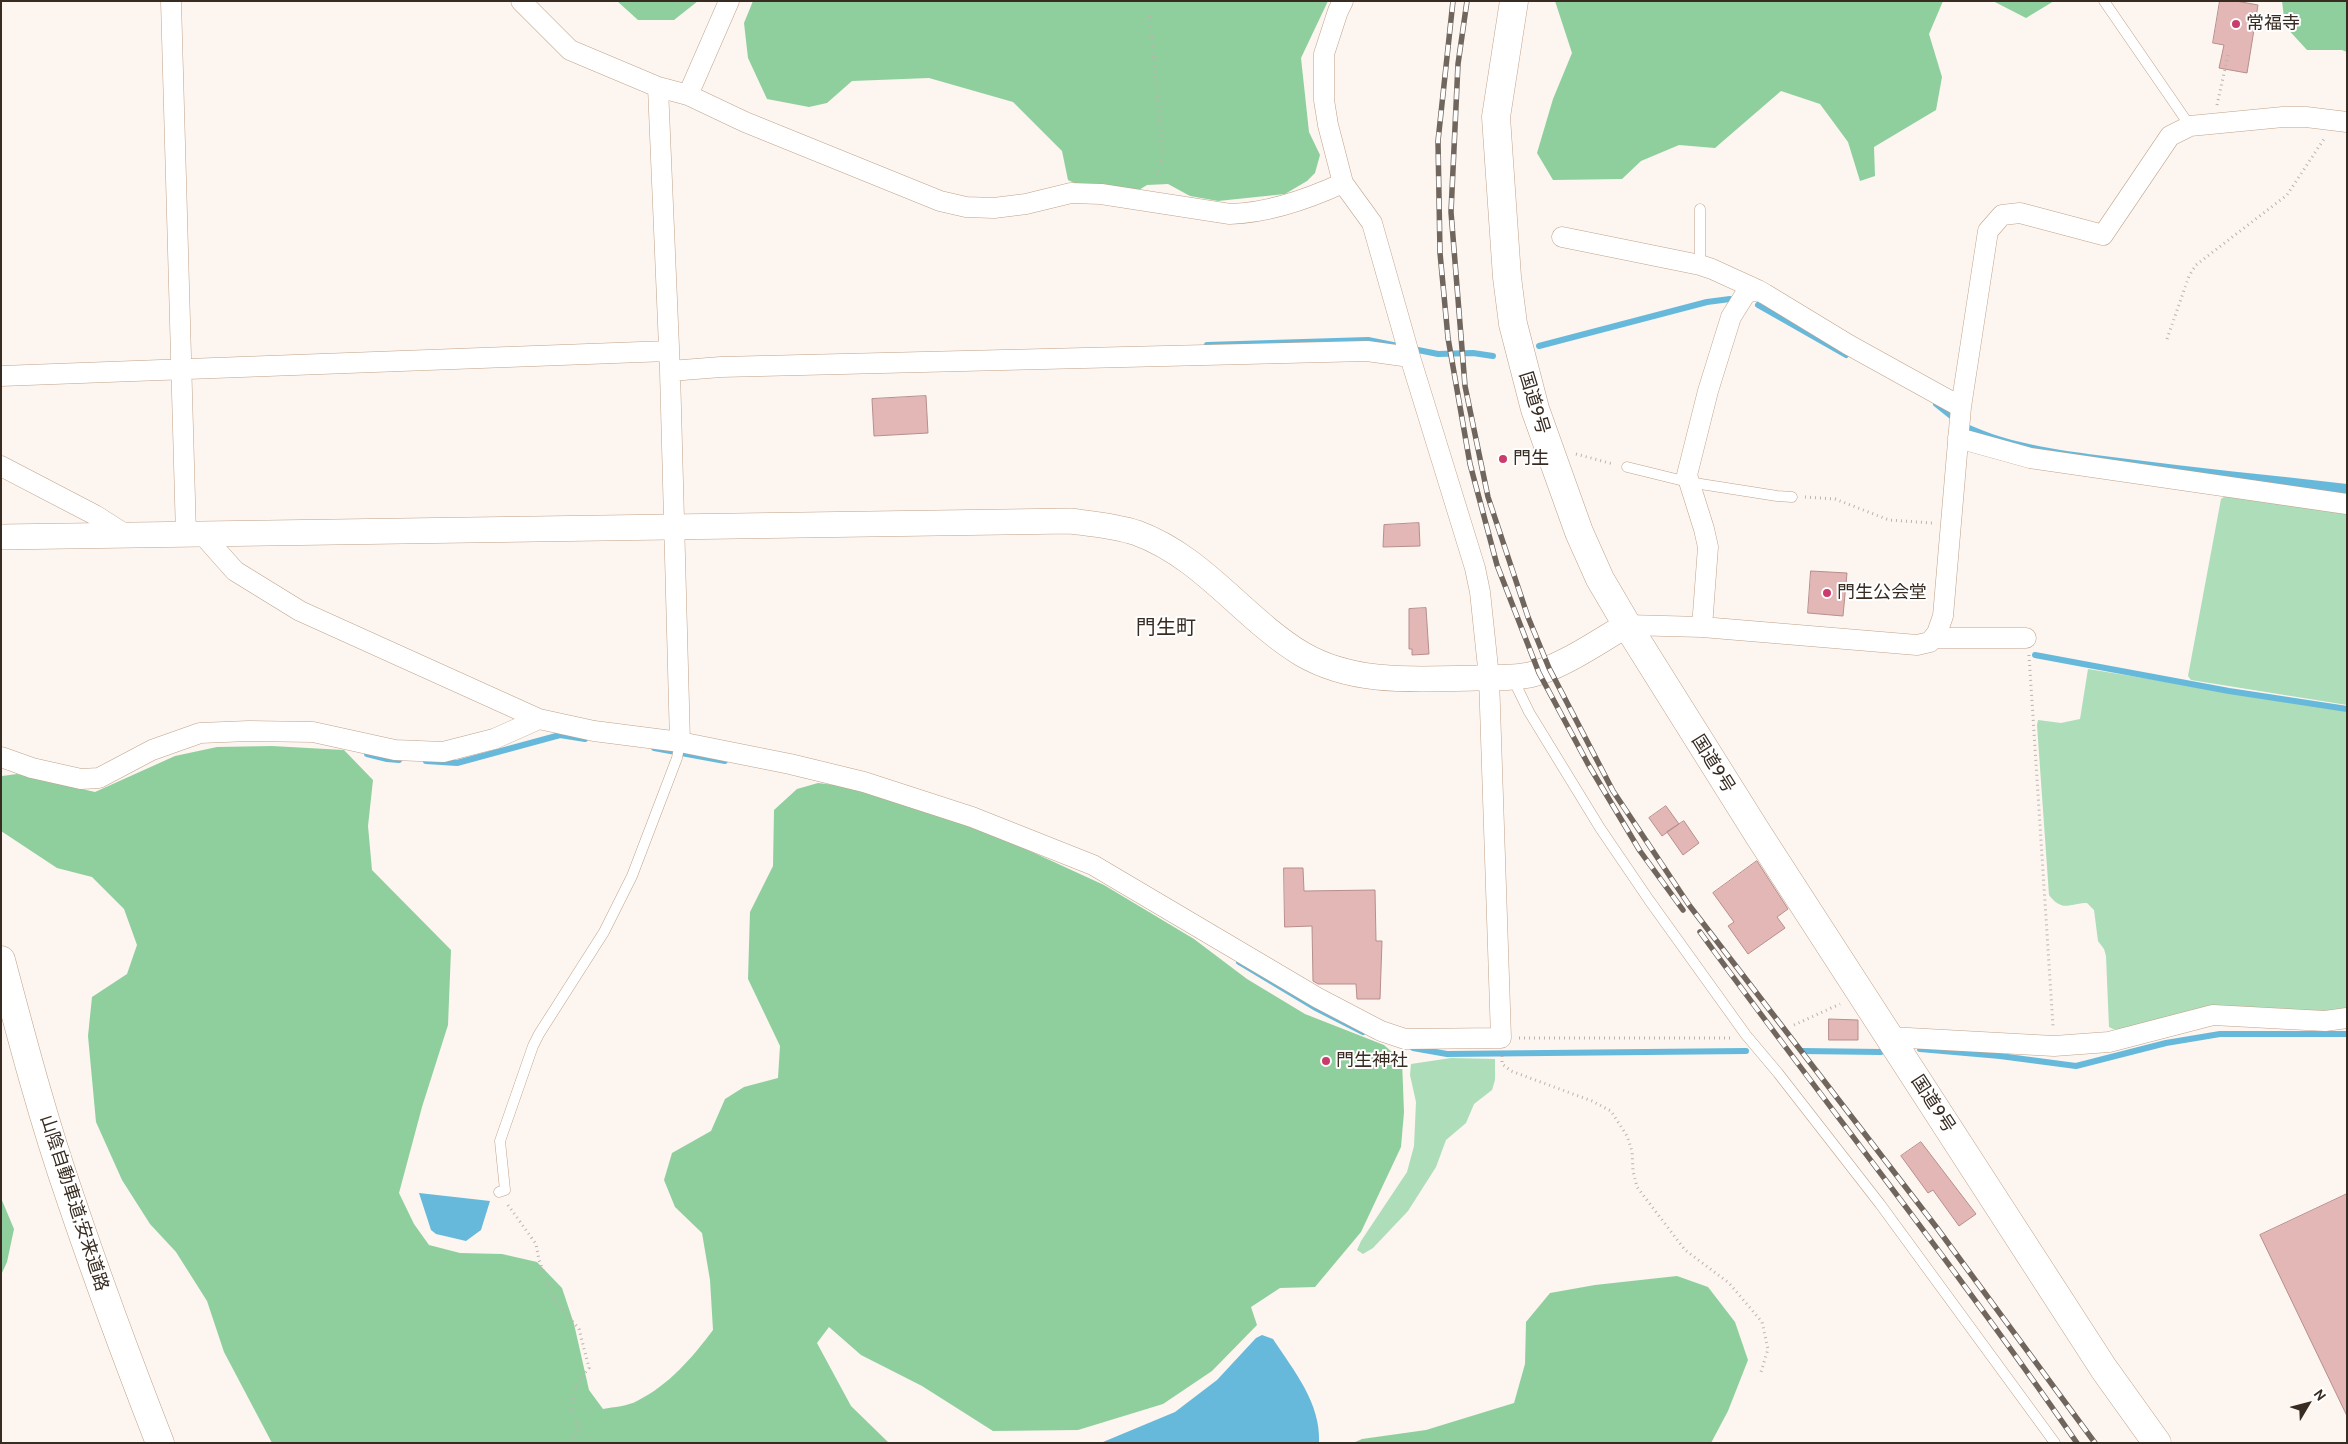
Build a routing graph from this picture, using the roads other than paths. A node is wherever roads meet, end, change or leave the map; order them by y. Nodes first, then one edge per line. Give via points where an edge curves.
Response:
1 (172, 1) edge
2 (521, 1) edge
3 (728, 1) edge
4 (1344, 1) edge
5 (1514, 1) edge
6 (2104, 1) edge
7 (658, 88) junction
8 (688, 95) junction
9 (2340, 120) edge
10 (2190, 126) junction
11 (1343, 183) junction
12 (1700, 209) dead end
13 (1562, 237) dead end
14 (1700, 265) junction
15 (1758, 290) junction
16 (1408, 348) junction
17 (668, 351) junction
18 (182, 368) junction
19 (670, 371) junction
20 (1, 376) edge
21 (1960, 423) junction
22 (1, 466) edge
23 (1627, 467) road end
24 (1688, 482) junction
25 (1792, 497) road end
26 (2347, 504) edge
27 (674, 529) junction
28 (194, 535) junction
29 (128, 536) junction
30 (1, 537) edge
31 (1627, 625) junction
32 (1702, 627) junction
33 (1934, 638) junction
34 (2026, 638) road end
35 (1500, 677) junction
36 (539, 719) junction
37 (679, 749) junction
38 (1, 757) edge
39 (1, 960) edge
40 (2347, 1018) edge
41 (1890, 1037) junction
42 (499, 1192) road end
43 (160, 1443) edge
44 (2055, 1443) edge
45 (2157, 1443) edge

1 - 18 street
2 - 7 street via 570,50
3 - 8 street
4 - 11 street via 1324,54 1328,125
5 - 31 highway, 国道9号 via 1496,118 1513,324 1535,409 1567,502 1600,579
6 - 10 lane
7 - 8 street
7 - 17 street
8 - 11 street via 867,172 966,207 1010,206 1071,193 1101,194 1230,214 1283,205
9 - 10 street via 2283,117
10 - 21 street via 2170,136 2103,235 2020,213 2002,215 1988,231
11 - 16 street via 1372,223
12 - 14 lane
13 - 14 street
14 - 15 street
15 - 21 street via 1885,366
15 - 24 street via 1746,293 1731,317 1708,391
16 - 19 street
16 - 35 street via 1475,568
17 - 18 street
17 - 19 street
18 - 20 street
18 - 28 street
19 - 27 street
21 - 26 street via 2030,458
21 - 33 street via 1943,616
22 - 29 street
23 - 24 lane
24 - 25 lane
24 - 32 street via 1708,547
27 - 28 street
27 - 35 street via 1045,520 1095,524 1138,534 1172,551 1280,638 1324,664 1347,672 1400,680
27 - 37 street
28 - 29 street
28 - 36 street via 235,570 300,611
29 - 30 street
31 - 32 street
31 - 35 street via 1550,668 1528,675
31 - 41 highway, 国道9号
32 - 33 street via 1917,645 1926,644
33 - 34 street
35 - 37 street via 1501,1048 1405,1039 1381,1031 1318,998 1093,865 972,818 864,782 790,764
35 - 44 lane via 1529,712 1600,828 1746,1035 1880,1204
36 - 37 street
36 - 38 street via 494,739 443,752 395,750 313,732 200,733 152,750 99,778 81,779
37 - 42 lane via 632,876 604,932 533,1046 500,1142 505,1190
39 - 43 highway, 山陰自動車道;安来道路 via 69,1195
40 - 41 street via 2325,1021 2212,1015 2109,1042 2054,1046
41 - 45 highway, 国道9号 via 2104,1369

